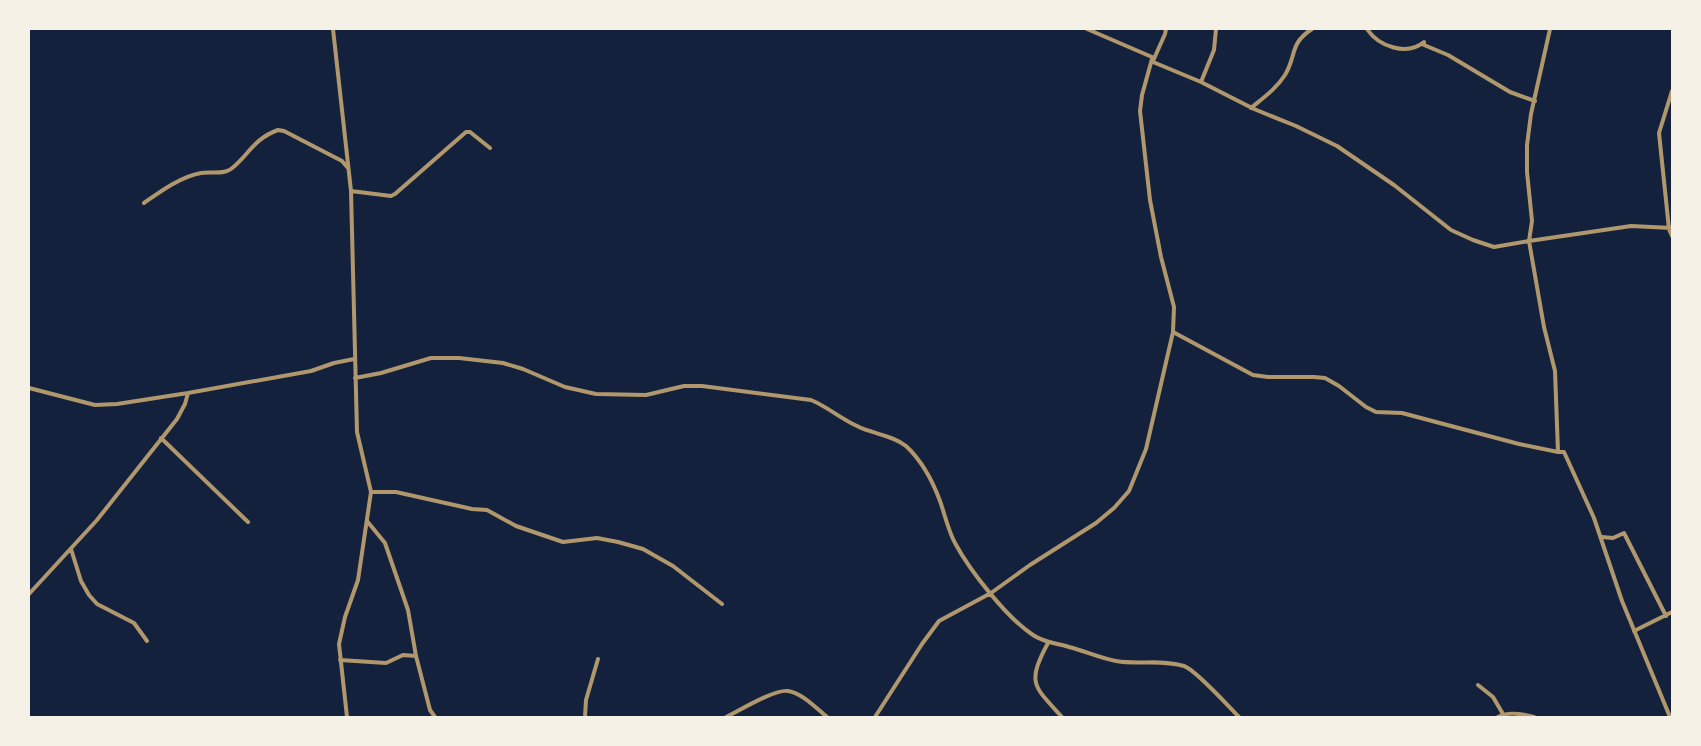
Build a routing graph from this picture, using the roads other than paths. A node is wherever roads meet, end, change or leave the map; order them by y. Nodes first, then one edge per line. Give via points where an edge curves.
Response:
1 (333, 29) edge
2 (1087, 29) edge
3 (1166, 29) edge
4 (1216, 29) edge
5 (1312, 29) edge
6 (1368, 29) edge
7 (1550, 29) edge
8 (1152, 59) junction
9 (1201, 82) junction
10 (1672, 91) edge
11 (1535, 101) junction
12 (1251, 108) junction
13 (490, 148) dead end
14 (348, 168) junction
15 (351, 191) junction
16 (144, 203) dead end
17 (1671, 228) edge
18 (1672, 236) edge
19 (1529, 241) junction
20 (1173, 332) junction
21 (354, 359) junction
22 (355, 378) junction
23 (29, 388) edge
24 (188, 394) junction
25 (161, 438) junction
26 (1558, 452) junction
27 (371, 492) junction
28 (367, 521) junction
29 (248, 522) dead end
30 (1602, 537) junction
31 (71, 549) junction
32 (991, 593) junction
33 (29, 594) edge
34 (722, 604) dead end
35 (1672, 612) edge
36 (1666, 616) junction
37 (1634, 631) junction
38 (147, 641) dead end
39 (1048, 643) junction
40 (416, 656) junction
41 (598, 659) dead end
42 (340, 660) junction
43 (1478, 685) dead end
44 (1503, 714) junction
45 (347, 717) edge
46 (435, 717) edge
47 (585, 717) edge
48 (726, 717) edge
49 (826, 717) edge
50 (875, 717) edge
51 (1062, 717) edge
52 (1239, 717) edge
53 (1498, 717) edge
54 (1534, 717) edge
55 (1670, 717) edge

1 - 14 street
2 - 8 street
3 - 8 street
4 - 9 street via 1214,50
5 - 12 street via 1301,36 1285,74
6 - 11 street via 1384,44 1393,47 1411,49 1424,42 1424,45 1448,55 1510,92
7 - 11 street
8 - 9 street
8 - 20 street via 1140,111 1150,200 1174,307
9 - 12 street
10 - 17 street via 1659,134
11 - 19 street via 1527,145 1532,221
12 - 19 street via 1337,146 1451,230 1494,248
13 - 15 street via 466,132 396,194
14 - 15 street
14 - 16 street via 342,161 278,130 256,143 231,170 201,173 165,188
15 - 21 street
17 - 18 street
17 - 19 street via 1631,226
19 - 26 street via 1555,371
20 - 26 street via 1253,376 1324,378 1376,412 1402,413
20 - 32 street via 1146,449 1129,491 1096,523
21 - 22 street
21 - 24 street via 311,371
22 - 27 street via 357,432
22 - 32 street via 430,358 459,358 503,363 565,387 596,394 646,395 684,386 702,386 811,400 858,427 905,445 928,476 955,543
23 - 24 street via 95,405
24 - 25 street via 177,419
25 - 29 street
25 - 31 street
26 - 30 street via 1564,452
27 - 28 street
27 - 34 street via 396,492 487,510 516,526 563,542 596,538 643,549 673,566
28 - 40 street via 385,543 408,610
28 - 42 street via 358,580 339,644
30 - 36 street via 1613,538 1624,533
30 - 37 street
31 - 33 street
31 - 38 street via 89,595 97,604 134,624
32 - 39 street via 1016,622
32 - 50 street via 939,621
35 - 36 street
36 - 37 street
37 - 55 street
39 - 51 street via 1036,666 1035,682 1038,690
39 - 52 street via 1116,661 1184,666
40 - 42 street via 403,656 386,662
40 - 46 street via 430,710
41 - 47 street via 586,700
42 - 45 street
43 - 44 street via 1493,697
44 - 53 street
44 - 54 street
48 - 49 street via 784,691 802,697

